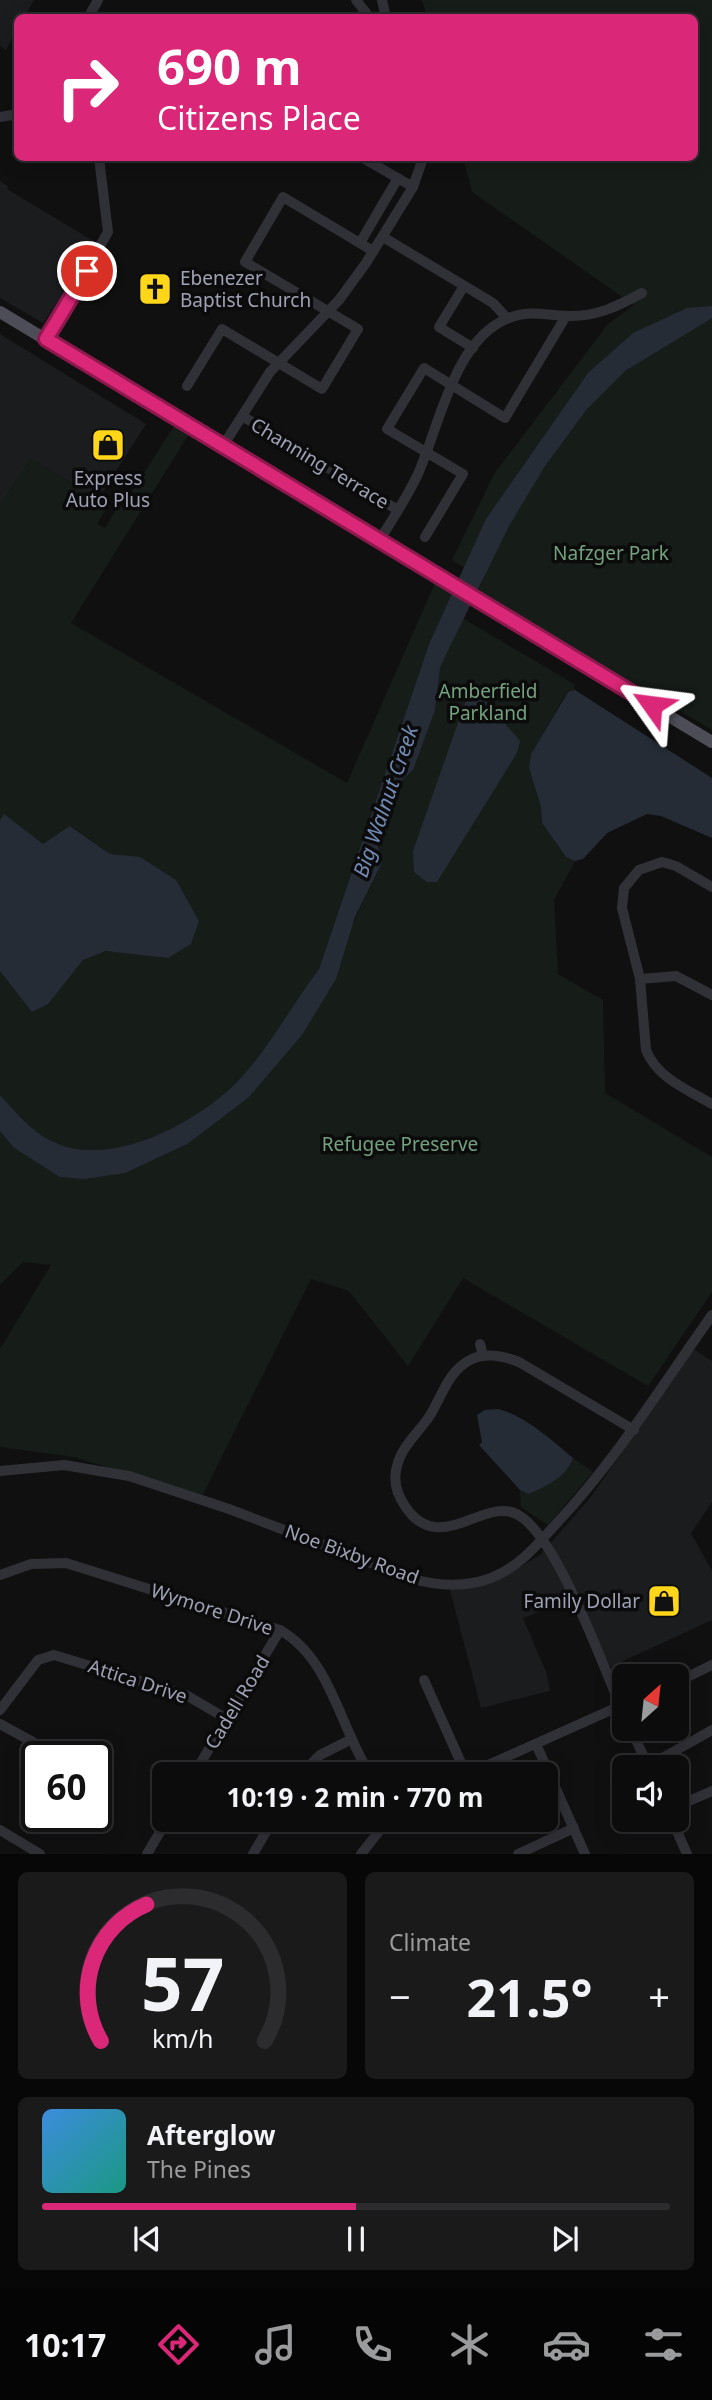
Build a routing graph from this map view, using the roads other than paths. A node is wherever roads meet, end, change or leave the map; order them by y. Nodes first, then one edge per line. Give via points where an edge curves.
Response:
1 (356, 0) edge
2 (367, 14) edge
3 (99, 161) edge
4 (368, 161) edge
5 (422, 161) edge
6 (398, 178) junction
7 (413, 187) junction
8 (383, 237) junction
9 (359, 243) junction
10 (373, 251) junction
11 (464, 286) junction
12 (642, 293) dead end
13 (328, 311) junction
14 (0, 312) edge
15 (566, 316) junction
16 (507, 318) junction
17 (46, 339) junction
18 (473, 348) junction
19 (278, 363) junction
20 (451, 385) junction
21 (187, 386) dead end
22 (242, 416) junction
23 (223, 446) junction
24 (427, 453) junction
25 (398, 510) junction
26 (425, 537) dead end
27 (379, 541) junction
28 (712, 741) edge
29 (712, 887) edge
30 (640, 979) junction
31 (712, 995) edge
32 (712, 1104) edge
33 (712, 1315) edge
34 (480, 1344) dead end
35 (483, 1356) junction
36 (634, 1430) junction
37 (0, 1471) edge
38 (543, 1538) junction
39 (0, 1575) edge
40 (280, 1630) junction
41 (712, 1665) edge
42 (690, 1676) edge
43 (424, 1680) dead end
44 (612, 1684) edge
45 (0, 1710) edge
46 (612, 1710) edge
47 (227, 1719) junction
48 (0, 1724) edge
49 (712, 1730) edge
50 (351, 1740) junction
51 (31, 1741) edge
52 (536, 1744) junction
53 (669, 1755) edge
54 (201, 1762) edge
55 (313, 1762) edge
56 (363, 1762) edge
57 (462, 1762) edge
58 (495, 1762) edge
59 (712, 1791) edge
60 (689, 1802) edge
61 (574, 1829) junction
62 (0, 1830) edge
63 (160, 1832) edge
64 (266, 1832) edge
65 (378, 1832) edge
66 (677, 1832) edge
67 (40, 1854) edge
68 (147, 1854) edge
69 (253, 1854) edge
70 (361, 1854) edge
71 (518, 1854) edge
72 (585, 1854) edge
73 (687, 1854) edge

1 - 2 street
3 - 17 street via 108,232
4 - 6 street
5 - 7 street
6 - 7 street
6 - 9 street
7 - 8 street
8 - 10 street
8 - 11 street
9 - 10 street
9 - 13 street via 283,197 245,262
10 - 13 street
11 - 16 street via 493,303
11 - 18 street via 439,327
12 - 15 street via 606,313
13 - 19 street
13 - 19 street via 359,329 322,389
14 - 17 main road
15 - 16 street via 528,313
15 - 20 street via 505,418
16 - 18 street
17 - 23 main road
18 - 20 street
19 - 21 street via 222,329
19 - 22 street
20 - 24 street
20 - 24 street via 424,368 387,429
22 - 23 street
22 - 25 street, Channing Terrace
23 - 27 main road
24 - 25 street
24 - 26 street via 463,474
25 - 27 street
27 - 28 main road
29 - 30 street via 666,863 649,864 627,882 622,900
30 - 31 street via 676,976
30 - 32 street via 650,1060 667,1077
33 - 36 street, Noe Bixby Road
34 - 35 street
35 - 36 street via 519,1362
35 - 38 street via 454,1374 407,1445 397,1463 397,1492 413,1515 431,1525 460,1525 508,1510 522,1516
36 - 38 street, Noe Bixby Road via 603,1473
37 - 38 street, Noe Bixby Road via 64,1465 103,1470 229,1509 412,1579 440,1585 493,1577 521,1561
38 - 44 street
39 - 40 street, Wymore Drive via 46,1561 80,1566
40 - 47 street, Cadell Road
40 - 50 street, Wymore Drive via 313,1660
41 - 42 street
43 - 57 street
45 - 47 street, Attica Drive via 44,1653 186,1695
46 - 52 street
47 - 54 street, Cadell Road
48 - 51 street
49 - 53 street
50 - 55 street
50 - 56 street, Wymore Drive
52 - 58 street
52 - 61 street
59 - 60 street
61 - 71 street
61 - 72 street
62 - 67 street
63 - 68 street
64 - 69 street
65 - 70 street
66 - 73 street

